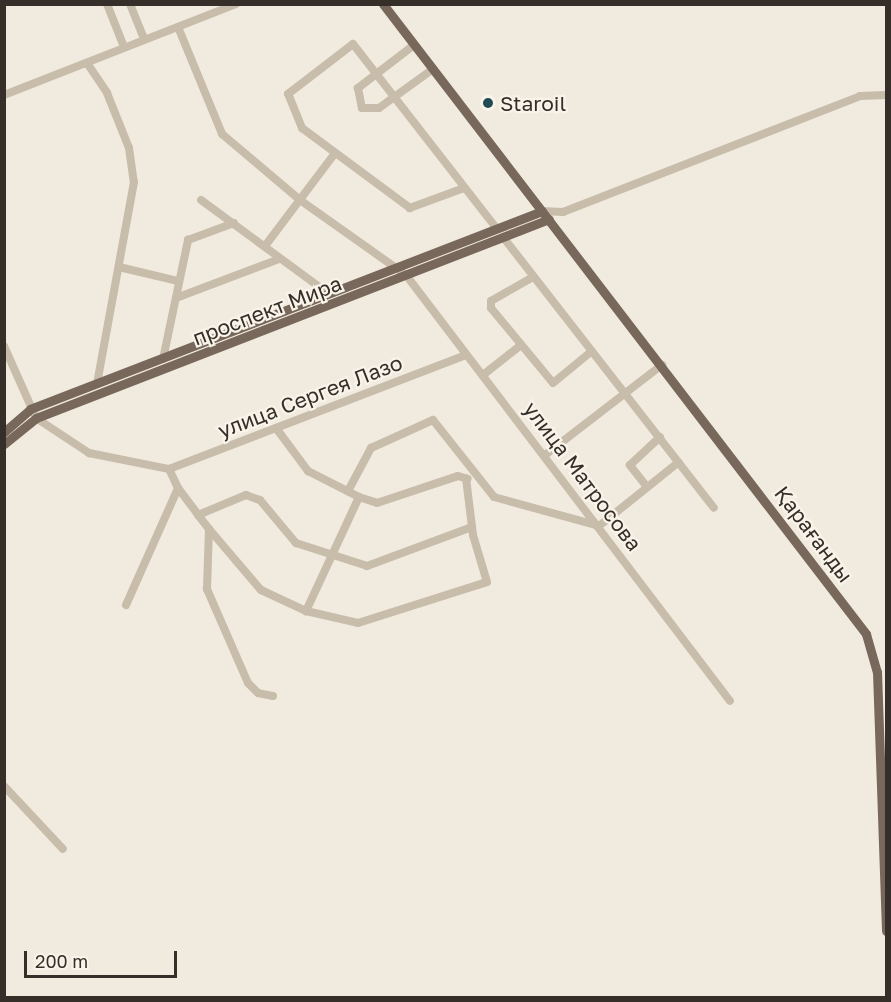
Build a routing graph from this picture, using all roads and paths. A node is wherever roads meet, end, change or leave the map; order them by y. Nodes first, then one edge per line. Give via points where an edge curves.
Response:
1 (107, 4) edge
2 (130, 4) edge
3 (236, 4) edge
4 (383, 4) edge
5 (178, 27) junction
6 (144, 39) junction
7 (414, 45) junction
8 (124, 47) junction
9 (87, 63) junction
10 (433, 69) junction
11 (375, 73) junction
12 (4, 95) edge
13 (886, 95) edge
14 (393, 97) junction
15 (335, 153) junction
16 (464, 188) junction
17 (201, 200) dead end
18 (300, 200) junction
19 (549, 215) junction
20 (234, 223) junction
21 (496, 228) junction
22 (504, 237) junction
23 (265, 246) junction
24 (279, 259) junction
25 (119, 267) junction
26 (393, 269) junction
27 (406, 275) junction
28 (532, 277) junction
29 (177, 281) junction
30 (329, 294) junction
31 (176, 298) junction
32 (521, 345) junction
33 (4, 346) edge
34 (592, 351) junction
35 (464, 356) junction
36 (163, 359) junction
37 (662, 365) junction
38 (483, 375) junction
39 (97, 384) junction
40 (623, 394) junction
41 (30, 409) junction
42 (36, 418) junction
43 (276, 428) junction
44 (4, 432) edge
45 (660, 437) junction
46 (4, 444) edge
47 (545, 455) junction
48 (679, 462) junction
49 (169, 470) junction
50 (466, 478) junction
51 (647, 487) junction
52 (178, 488) junction
53 (482, 488) junction
54 (348, 491) junction
55 (359, 497) junction
56 (714, 508) dead end
57 (198, 515) junction
58 (599, 526) junction
59 (472, 527) junction
60 (209, 529) junction
61 (329, 557) junction
62 (126, 605) dead end
63 (306, 611) junction
64 (273, 696) dead end
65 (730, 700) dead end
66 (4, 786) edge
67 (63, 849) dead end
68 (886, 931) edge

1 - 8 street
2 - 6 street
3 - 5 street
4 - 7 main road, Қарағанды
5 - 6 street
5 - 18 street via 222,134
6 - 8 street
7 - 10 main road, Қарағанды
7 - 11 street
8 - 9 street
9 - 12 street
9 - 25 street via 107,93 132,158 133,192
10 - 14 street
10 - 19 main road, Қарағанды
11 - 14 street
11 - 14 street via 355,95 362,108 369,112
11 - 15 street via 353,44 288,94 295,121
13 - 19 street via 860,96
14 - 16 street
15 - 16 street via 410,208
15 - 18 street
16 - 21 street
17 - 20 street
18 - 23 street
18 - 26 street
19 - 21 main road, проспект Мира
19 - 22 main road, проспект Мира
19 - 37 main road, Қарағанды
20 - 23 street
20 - 29 street via 188,240
21 - 26 main road, проспект Мира
22 - 27 main road, проспект Мира
22 - 28 street
23 - 24 street
24 - 30 street
24 - 31 street
25 - 29 street
25 - 39 street
26 - 27 street
26 - 30 main road, проспект Мира
27 - 35 street, улица Матросова
27 - 42 main road, проспект Мира
28 - 32 street via 491,301
28 - 34 street
29 - 31 street
30 - 36 main road, проспект Мира
31 - 36 street
32 - 34 street via 553,383
32 - 38 street
33 - 41 street
34 - 40 street
35 - 38 street, улица Матросова
35 - 43 street, улица Сергея Лазо
36 - 39 main road, проспект Мира
37 - 40 street
37 - 68 main road, Қарағанды via 861,626 871,647
38 - 47 street, улица Матросова
39 - 41 main road, проспект Мира
40 - 45 street
40 - 47 street
41 - 42 street
41 - 44 main road, проспект Мира
42 - 46 main road, проспект Мира
42 - 49 street via 89,453
43 - 49 street, улица Сергея Лазо
43 - 54 street via 308,471
45 - 48 street
45 - 51 street via 630,465
47 - 58 street, улица Матросова
48 - 51 street
48 - 56 street
49 - 52 street
50 - 53 street
50 - 55 street via 376,503
50 - 59 street
51 - 58 street
52 - 57 street
52 - 62 street
53 - 54 street via 433,420 371,448
53 - 58 street via 518,506
54 - 55 street
55 - 61 street
57 - 60 street
57 - 61 street via 246,495 260,500 296,543
58 - 65 street, улица Матросова
59 - 61 street via 367,566
59 - 63 street via 487,582 358,623
60 - 63 street via 254,584
60 - 64 street via 207,589 248,683 258,693
61 - 63 street
66 - 67 street

